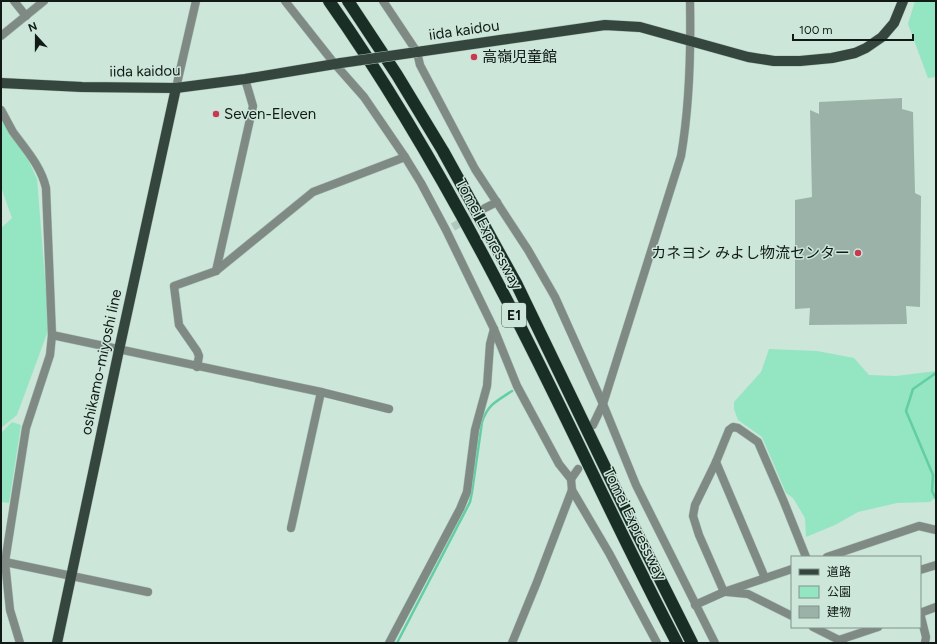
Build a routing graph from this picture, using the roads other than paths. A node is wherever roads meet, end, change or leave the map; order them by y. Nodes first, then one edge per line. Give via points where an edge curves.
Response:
1 (14, 1) edge
2 (44, 1) edge
3 (196, 1) edge
4 (285, 1) edge
5 (329, 1) edge
6 (348, 1) edge
7 (383, 1) edge
8 (690, 1) edge
9 (903, 1) edge
10 (26, 16) junction
11 (1, 36) edge
12 (690, 40) junction
13 (418, 52) junction
14 (338, 63) junction
15 (245, 79) junction
16 (1, 83) edge
17 (176, 88) junction
18 (1, 110) edge
19 (405, 157) junction
20 (497, 202) junction
21 (485, 208) tunnel mouth
22 (216, 271) junction
23 (494, 329) junction
24 (52, 335) junction
25 (119, 350) junction
26 (197, 367) junction
27 (321, 392) junction
28 (603, 404) junction
29 (389, 409) dead end
30 (593, 425) dead end
31 (716, 462) junction
32 (578, 469) dead end
33 (571, 479) junction
34 (572, 490) junction
35 (290, 528) dead end
36 (936, 530) edge
37 (806, 556) edge
38 (830, 556) edge
39 (5, 562) junction
40 (936, 565) edge
41 (791, 569) edge
42 (921, 570) edge
43 (70, 576) junction
44 (765, 578) junction
45 (148, 592) dead end
46 (724, 592) junction
47 (695, 605) junction
48 (936, 607) edge
49 (921, 613) edge
50 (791, 616) edge
51 (921, 617) edge
52 (815, 628) edge
53 (876, 628) edge
54 (842, 642) edge
55 (20, 643) edge
56 (57, 643) edge
57 (389, 643) edge
58 (512, 643) edge
59 (657, 643) edge
60 (676, 643) edge
61 (692, 643) edge
62 (715, 643) edge
63 (925, 643) edge

1 - 10 street
2 - 10 street
3 - 17 street
4 - 14 street
5 - 60 highway, Tomei Expressway / E1 via 384,82 469,228
6 - 61 highway, Tomei Expressway / E1 via 443,151 510,272
7 - 13 street
8 - 12 street
9 - 12 main road, iida kaidou via 894,23 882,37 848,56 774,61 748,57
10 - 11 street
12 - 13 main road, iida kaidou via 640,28 605,25
12 - 28 street via 686,131 681,156
13 - 14 main road, iida kaidou, bridge
13 - 20 street via 420,65 475,169
14 - 15 main road, iida kaidou
14 - 19 street
15 - 17 main road, iida kaidou
15 - 22 street via 253,106
16 - 17 main road, iida kaidou
17 - 25 main road, oshikamo-miyoshi line
18 - 24 street via 41,173 46,188
19 - 22 street via 313,192
19 - 23 street via 450,229
20 - 21 street
20 - 28 street via 555,297
22 - 26 street via 174,286 179,325 197,351
23 - 33 street via 517,386 559,464
23 - 57 street via 490,344 487,386 475,430 467,492
24 - 25 street
24 - 39 street via 50,355 26,428
25 - 26 street
25 - 43 main road, oshikamo-miyoshi line
26 - 27 street
27 - 29 street
27 - 35 street
28 - 30 street
28 - 47 street via 636,485
31 - 37 street via 729,430 733,427 758,442
31 - 44 street
31 - 46 street via 695,505 693,516
32 - 33 street
33 - 34 street
34 - 58 street
34 - 59 street
36 - 38 street via 919,526
39 - 43 street
39 - 55 street via 10,610
40 - 42 street
41 - 44 street
43 - 45 street
43 - 56 main road, oshikamo-miyoshi line
44 - 46 street
46 - 47 street
46 - 50 street via 748,594
47 - 62 street
48 - 49 street
51 - 63 street
52 - 54 street
53 - 54 street

